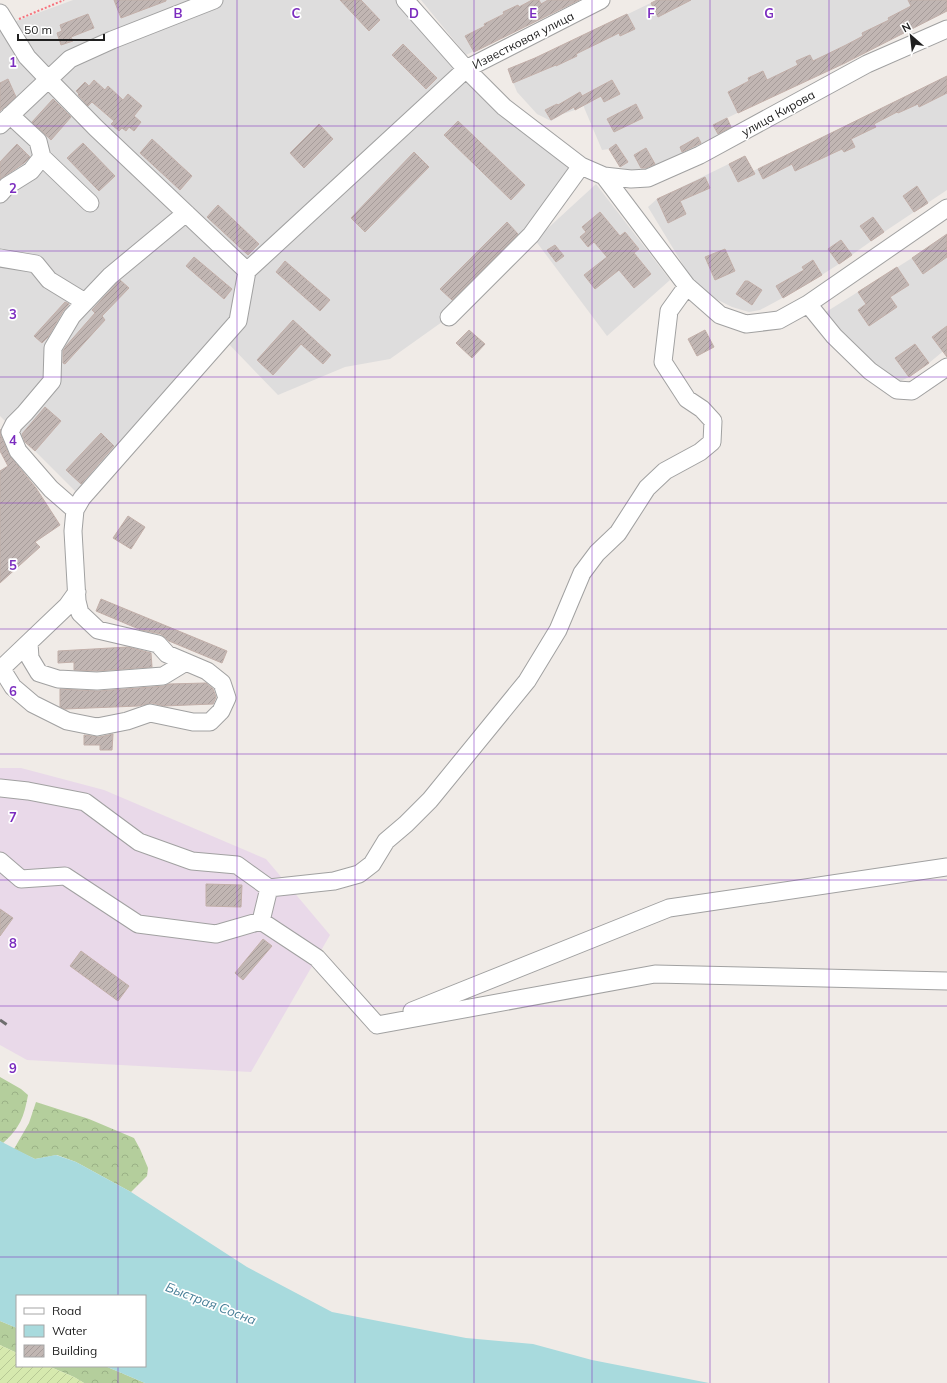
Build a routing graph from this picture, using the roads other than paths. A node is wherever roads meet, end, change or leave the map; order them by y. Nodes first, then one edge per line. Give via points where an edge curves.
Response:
1 (214, 0) edge
2 (405, 0) edge
3 (601, 0) edge
4 (0, 12) edge
5 (947, 29) edge
6 (466, 69) junction
7 (48, 79) junction
8 (5, 120) edge
9 (42, 157) junction
10 (581, 166) junction
11 (604, 176) junction
12 (0, 194) edge
13 (90, 202) dead end
14 (947, 208) edge
15 (186, 213) junction
16 (0, 258) edge
17 (247, 271) junction
18 (687, 286) junction
19 (85, 302) junction
20 (808, 304) junction
21 (449, 318) dead end
22 (947, 367) edge
23 (78, 504) junction
24 (77, 592) junction
25 (29, 643) junction
26 (186, 662) junction
27 (0, 788) edge
28 (0, 861) edge
29 (947, 867) edge
30 (269, 888) junction
31 (261, 921) junction
32 (947, 981) edge
33 (377, 1025) junction

1 - 7 street via 70,59
2 - 6 street
3 - 6 street, Известковая улица
4 - 7 street via 27,57
5 - 11 street, улица Кирова via 867,64 700,155 648,178
6 - 10 street via 504,107
6 - 17 street, Известковая улица
7 - 8 street
7 - 15 street
8 - 9 street via 38,141
9 - 12 street via 31,171 7,186
9 - 13 street
10 - 11 street
10 - 21 street via 531,235
11 - 18 street
14 - 20 street
15 - 17 street
15 - 19 street via 110,276
16 - 19 street via 36,264 49,280
17 - 23 street via 238,321
18 - 20 street via 720,315 746,324 779,320
18 - 30 street via 669,311 663,362 687,399 702,409 713,421 712,442 700,452 665,471 646,488 618,533 582,572 558,630 527,681 430,800 386,841 372,864 359,874 334,880
19 - 23 street via 72,316 53,348 52,381 10,432 18,451 51,489
20 - 22 street via 834,336 870,371 897,390 912,391
23 - 24 street via 73,532
24 - 25 street via 67,606
24 - 26 street via 80,613 98,630 158,644 167,654
25 - 26 street via 30,658 39,673 58,679 97,681 162,676
25 - 26 street via 3,667 13,687 33,704 67,721 96,727 150,713 193,722 210,722 221,711 227,698 222,683 207,671
27 - 30 street via 85,802 139,842 192,861 237,865
28 - 31 street via 22,879 66,876 138,924 216,934
29 - 33 street via 669,908
30 - 31 street
31 - 33 street via 317,958
32 - 33 street via 655,974

